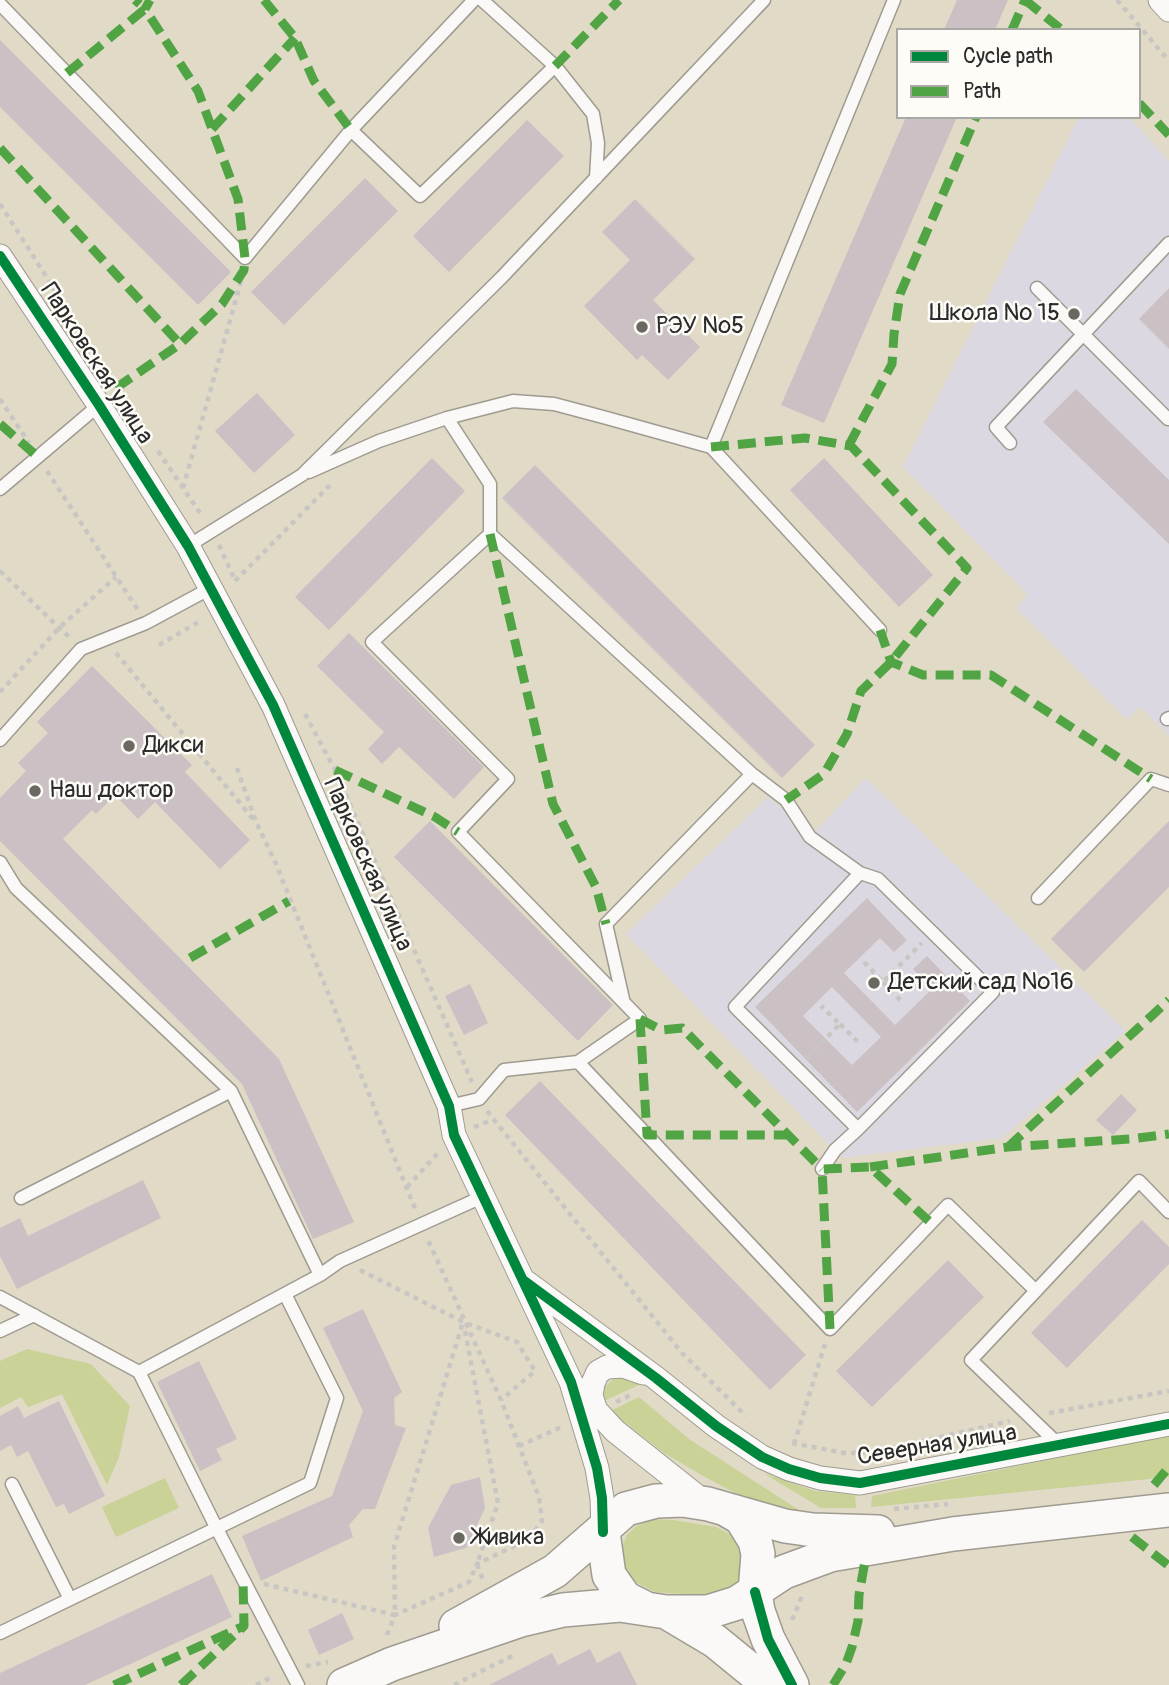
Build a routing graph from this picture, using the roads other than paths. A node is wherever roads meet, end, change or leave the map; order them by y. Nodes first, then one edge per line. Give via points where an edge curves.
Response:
1 (474, 0) edge
2 (482, 0) edge
3 (764, 0) edge
4 (894, 0) edge
5 (1160, 0) edge
6 (0, 4) edge
7 (1169, 10) edge
8 (555, 66) junction
9 (351, 130) junction
10 (596, 178) junction
11 (1169, 243) edge
12 (0, 256) edge
13 (1037, 288) dead end
14 (1082, 334) junction
15 (99, 405) junction
16 (447, 418) junction
17 (1168, 419) edge
18 (1010, 443) dead end
19 (711, 447) junction
20 (302, 475) junction
21 (0, 489) edge
22 (490, 534) junction
23 (188, 547) junction
24 (211, 588) junction
25 (880, 630) dead end
26 (0, 740) edge
27 (752, 774) junction
28 (1169, 785) edge
29 (0, 862) edge
30 (860, 873) junction
31 (1038, 898) dead end
32 (623, 1001) junction
33 (578, 1062) junction
34 (231, 1091) junction
35 (449, 1106) junction
36 (858, 1129) junction
37 (822, 1169) dead end
38 (482, 1196) junction
39 (21, 1198) dead end
40 (1169, 1212) edge
41 (320, 1275) junction
42 (522, 1279) junction
43 (1036, 1291) junction
44 (285, 1294) junction
45 (0, 1297) edge
46 (34, 1315) junction
47 (0, 1331) edge
48 (139, 1372) junction
49 (656, 1378) junction
50 (570, 1382) junction
51 (596, 1411) junction
52 (1169, 1424) edge
53 (1060, 1446) junction
54 (12, 1483) dead end
55 (716, 1506) junction
56 (1169, 1510) edge
57 (217, 1529) junction
58 (603, 1532) junction
59 (953, 1534) junction
60 (809, 1575) junction
61 (755, 1592) junction
62 (70, 1599) junction
63 (655, 1610) junction
64 (779, 1632) junction
65 (0, 1633) edge
66 (389, 1659) junction
67 (343, 1678) edge
68 (298, 1685) edge
69 (769, 1685) edge
70 (792, 1685) edge

1 - 9 lane
2 - 8 lane
3 - 10 lane
4 - 19 lane
5 - 7 street
6 - 9 lane via 245,258
8 - 9 lane via 420,196
8 - 10 lane via 593,114 598,143
10 - 20 lane
11 - 14 lane
12 - 15 street, Парковская улица
13 - 14 lane
14 - 17 lane
14 - 18 lane via 996,427
15 - 21 lane
15 - 23 street, Парковская улица
16 - 19 lane via 513,401 554,404
16 - 20 lane
16 - 22 lane via 490,484
19 - 25 lane
20 - 23 lane
22 - 27 lane
22 - 32 lane via 372,642 508,779 458,832
23 - 24 street, Парковская улица
24 - 26 lane via 146,623 81,649
24 - 35 street, Парковская улица via 273,705
27 - 30 lane via 786,800 810,838
27 - 32 lane via 606,924
28 - 31 lane via 1151,779
29 - 34 lane via 16,888
30 - 36 lane via 734,1007
30 - 36 lane via 878,879 993,992
32 - 33 lane via 640,1019
33 - 35 lane via 504,1070 479,1099
33 - 43 lane via 830,1329 948,1205
34 - 39 lane
34 - 41 lane
35 - 38 street, Парковская улица via 454,1135
36 - 37 lane
38 - 41 lane via 340,1261
38 - 42 street, Парковская улица
40 - 43 lane via 1139,1181
41 - 44 lane
42 - 49 street, Северная улица
42 - 50 street, Парковская улица
43 - 53 lane via 971,1360
44 - 48 lane
44 - 57 lane via 337,1398 310,1483
45 - 46 lane
46 - 47 lane
46 - 48 lane
48 - 57 lane
49 - 51 street via 623,1366 607,1367 593,1383
49 - 53 street, Северная улица via 762,1457 820,1478 860,1483
50 - 51 street, Парковская улица
50 - 58 street, Парковская улица via 597,1468
51 - 55 street, Парковская улица via 615,1431
52 - 53 street, Северная улица
54 - 62 lane
55 - 58 main road via 683,1500 637,1505 616,1516
55 - 59 main road via 757,1520 814,1530
55 - 61 main road via 741,1518 755,1541
56 - 59 main road
57 - 62 lane
57 - 68 lane
58 - 63 main road via 609,1575 625,1598
58 - 66 main road via 555,1572
59 - 60 main road via 830,1555
60 - 61 main road via 784,1573
60 - 64 main road via 793,1576 781,1591 772,1616
61 - 63 main road via 721,1609 691,1613
61 - 64 main road
62 - 65 lane
63 - 66 main road via 620,1605 563,1610
63 - 69 main road via 715,1641
64 - 70 main road
66 - 67 main road

